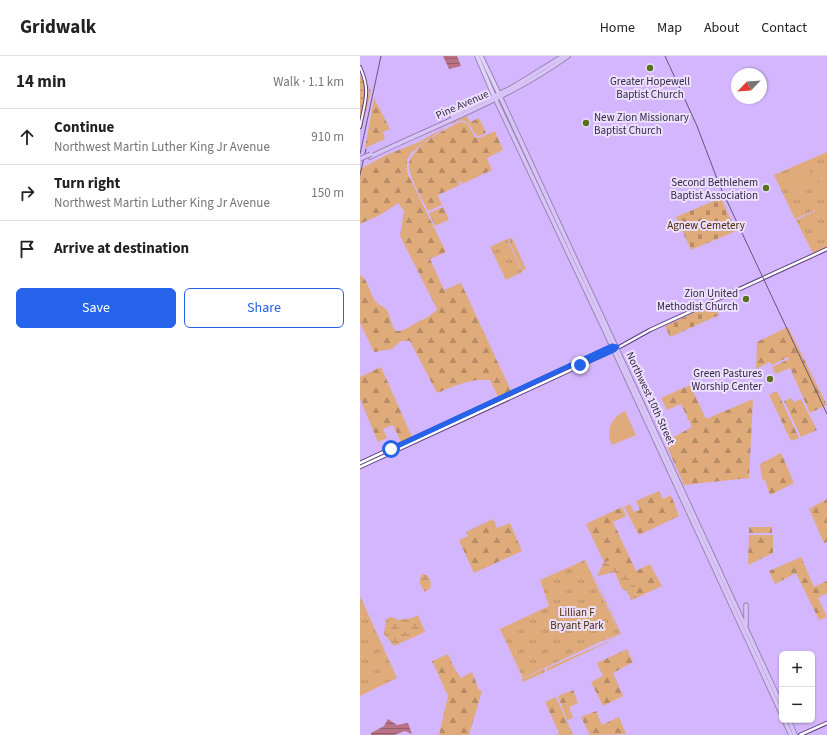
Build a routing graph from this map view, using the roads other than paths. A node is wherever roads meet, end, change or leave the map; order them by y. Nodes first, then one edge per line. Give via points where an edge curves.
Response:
1 (477, 56) edge
2 (481, 56) edge
3 (563, 56) edge
4 (568, 56) edge
5 (360, 66) edge
6 (497, 97) junction
7 (360, 127) edge
8 (360, 160) edge
9 (827, 249) edge
10 (614, 348) junction
11 (659, 443) junction
12 (360, 463) edge
13 (360, 467) edge
14 (695, 525) junction
15 (701, 528) junction
16 (746, 605) dead end
17 (746, 626) junction
18 (779, 701) edge
19 (779, 702) edge
20 (785, 723) edge
21 (789, 723) edge
22 (827, 723) edge
23 (791, 735) edge
24 (795, 735) edge
25 (800, 735) edge

1 - 6 main road
2 - 6 main road, Northwest 10th Street
3 - 6 highway, Pine Avenue
4 - 6 highway, Pine Avenue via 534,78
5 - 7 street via 368,91
6 - 8 highway, Pine Avenue, bridge
6 - 10 highway, Northwest 10th Street
9 - 10 main road
10 - 11 highway, Northwest 10th Street
10 - 12 main road
10 - 13 main road
11 - 14 highway, Northwest 10th Street
11 - 15 highway, Northwest 10th Street
14 - 15 highway
14 - 19 highway, Northwest 10th Street
15 - 17 highway, Northwest 10th Street
16 - 17 highway
17 - 18 highway, Northwest 10th Street
20 - 23 highway
21 - 24 highway
22 - 25 main road

